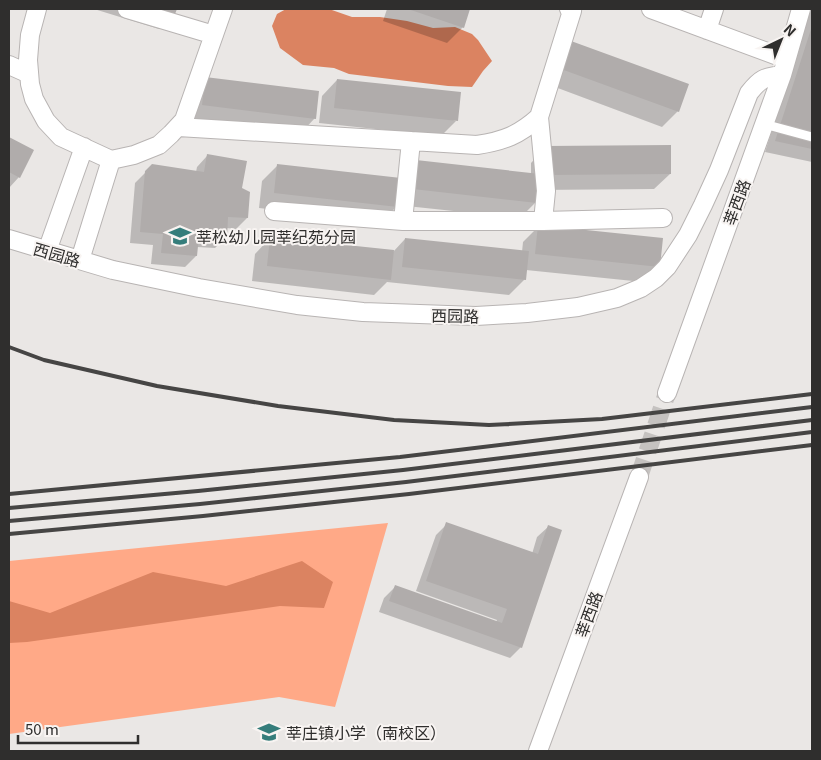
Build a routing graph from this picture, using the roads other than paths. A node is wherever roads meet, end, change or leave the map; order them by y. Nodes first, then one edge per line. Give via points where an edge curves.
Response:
1 (36, 9) edge
2 (127, 9) edge
3 (223, 9) edge
4 (572, 9) edge
5 (651, 9) edge
6 (714, 9) edge
7 (802, 9) edge
8 (707, 30) junction
9 (214, 35) junction
10 (9, 65) edge
11 (784, 67) junction
12 (29, 74) junction
13 (539, 117) junction
14 (764, 124) junction
15 (178, 127) junction
16 (812, 137) edge
17 (411, 141) junction
18 (84, 147) junction
19 (111, 160) junction
20 (274, 211) dead end
21 (663, 218) dead end
22 (403, 221) junction
23 (544, 221) junction
24 (9, 239) edge
25 (47, 251) junction
26 (80, 260) junction
27 (667, 393) tunnel mouth
28 (639, 477) tunnel mouth
29 (538, 751) edge

1 - 12 street via 30,35
2 - 9 street
3 - 9 street
4 - 13 street
5 - 8 street
6 - 8 street
7 - 11 street, 莘西路
8 - 11 street
9 - 15 street via 184,120
10 - 12 street
11 - 14 street, 莘西路
11 - 26 street, 西园路 via 757,83 749,93 703,205 671,261 656,278 617,298 578,307 476,316 363,312 297,305 199,288
12 - 18 street via 34,99 46,120 61,137
13 - 17 street via 528,127 497,142 477,145
13 - 23 street via 546,191
14 - 16 lane
14 - 27 street, 莘西路
15 - 17 street
15 - 19 street via 159,145
17 - 22 street
18 - 19 street
18 - 25 street
19 - 26 street
20 - 22 street
21 - 23 street
22 - 23 street
24 - 25 street, 西园路
25 - 26 street, 西园路
28 - 29 street, 莘西路

